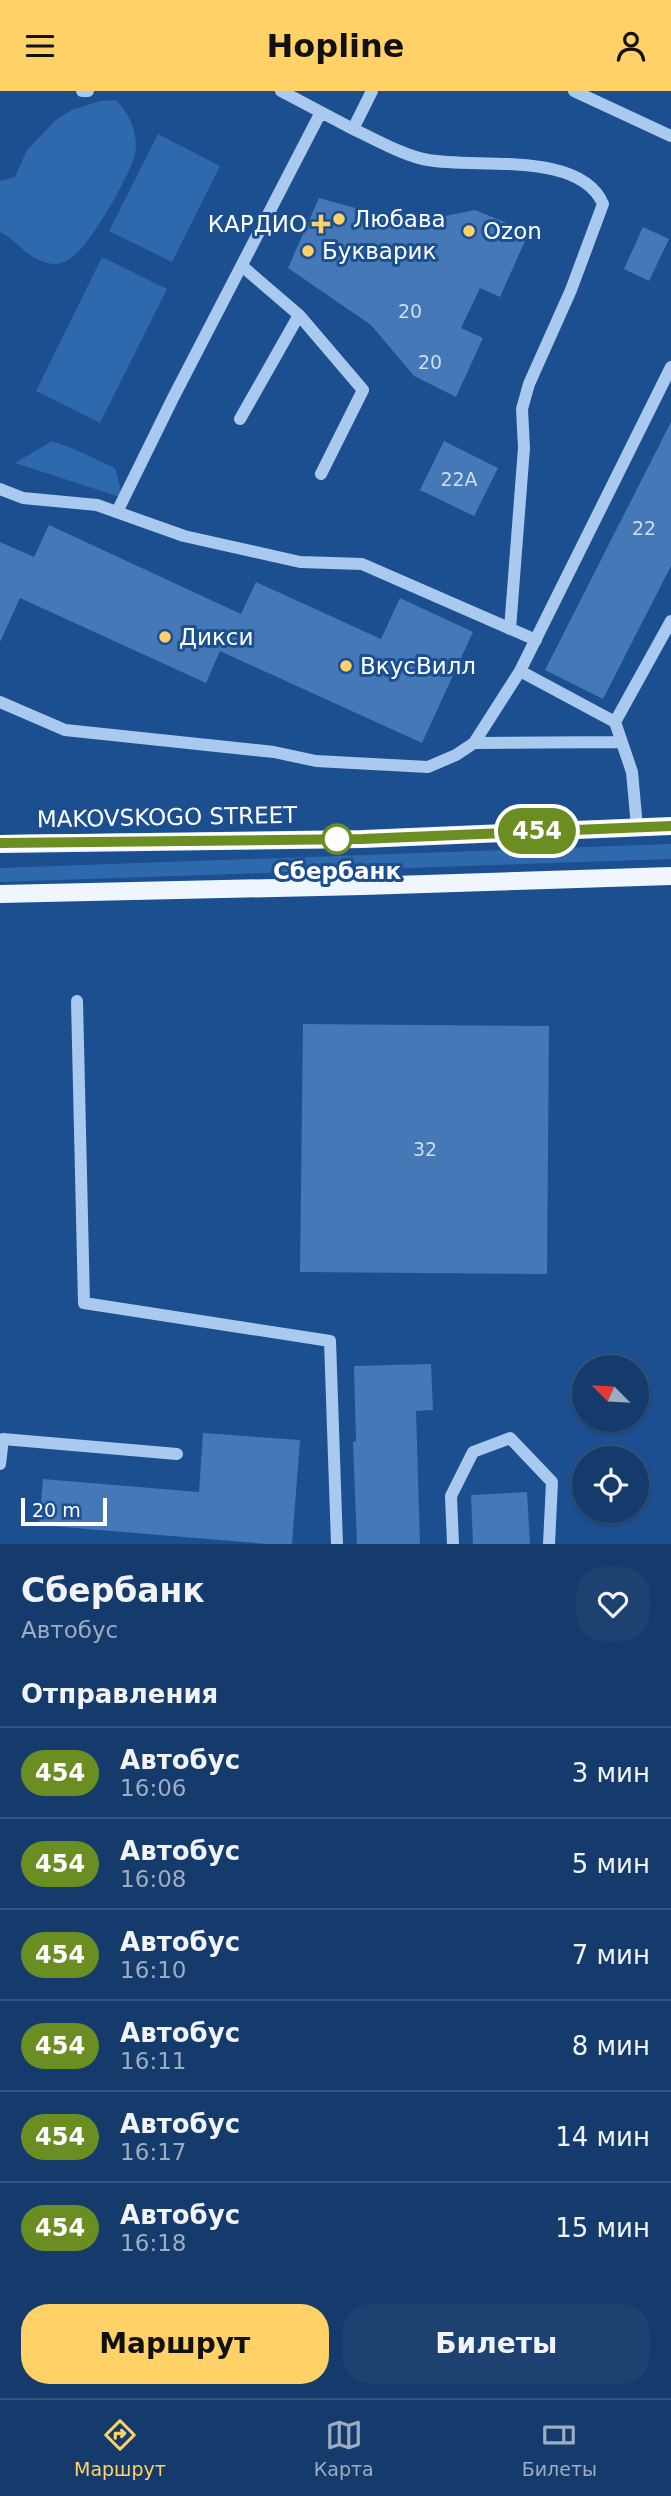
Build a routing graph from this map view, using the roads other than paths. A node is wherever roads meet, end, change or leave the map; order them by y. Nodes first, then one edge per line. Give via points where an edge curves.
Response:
1 (82, 91) edge
2 (88, 91) edge
3 (281, 91) edge
4 (372, 91) edge
5 (574, 91) edge
6 (321, 112) junction
7 (353, 129) junction
8 (671, 136) edge
9 (242, 266) junction
10 (299, 315) junction
11 (671, 367) edge
12 (240, 419) dead end
13 (321, 474) dead end
14 (0, 489) edge
15 (117, 512) junction
16 (671, 621) edge
17 (510, 629) junction
18 (536, 640) junction
19 (520, 671) junction
20 (0, 702) edge
21 (615, 722) junction
22 (622, 742) junction
23 (474, 743) junction
24 (671, 826) edge
25 (637, 827) junction
26 (0, 843) edge
27 (671, 876) edge
28 (0, 894) edge
29 (77, 1001) dead end
30 (177, 1454) dead end
31 (0, 1464) edge
32 (337, 1544) edge
33 (453, 1544) edge
34 (549, 1544) edge

1 - 2 lane
3 - 6 lane
4 - 7 lane
5 - 8 lane
6 - 7 lane
6 - 9 lane
7 - 17 lane via 426,160 541,166 576,177 598,191 603,204 522,409 524,448
9 - 10 lane
9 - 15 lane
10 - 12 lane
10 - 13 lane via 362,390
11 - 18 lane
14 - 15 lane via 23,498 97,505
15 - 17 lane via 184,536 300,562 362,564
16 - 21 lane
17 - 18 lane
18 - 19 lane
19 - 21 lane
19 - 23 lane
20 - 23 lane via 65,730 274,752 316,761 428,767
21 - 22 lane
22 - 23 lane
22 - 25 lane via 632,772
24 - 25 main road, MAKOVSKOGO STREET
25 - 26 main road, MAKOVSKOGO STREET via 362,839
27 - 28 main road
29 - 32 lane via 83,1303 330,1341
30 - 31 lane via 3,1439
33 - 34 lane via 451,1496 473,1452 510,1438 552,1482

